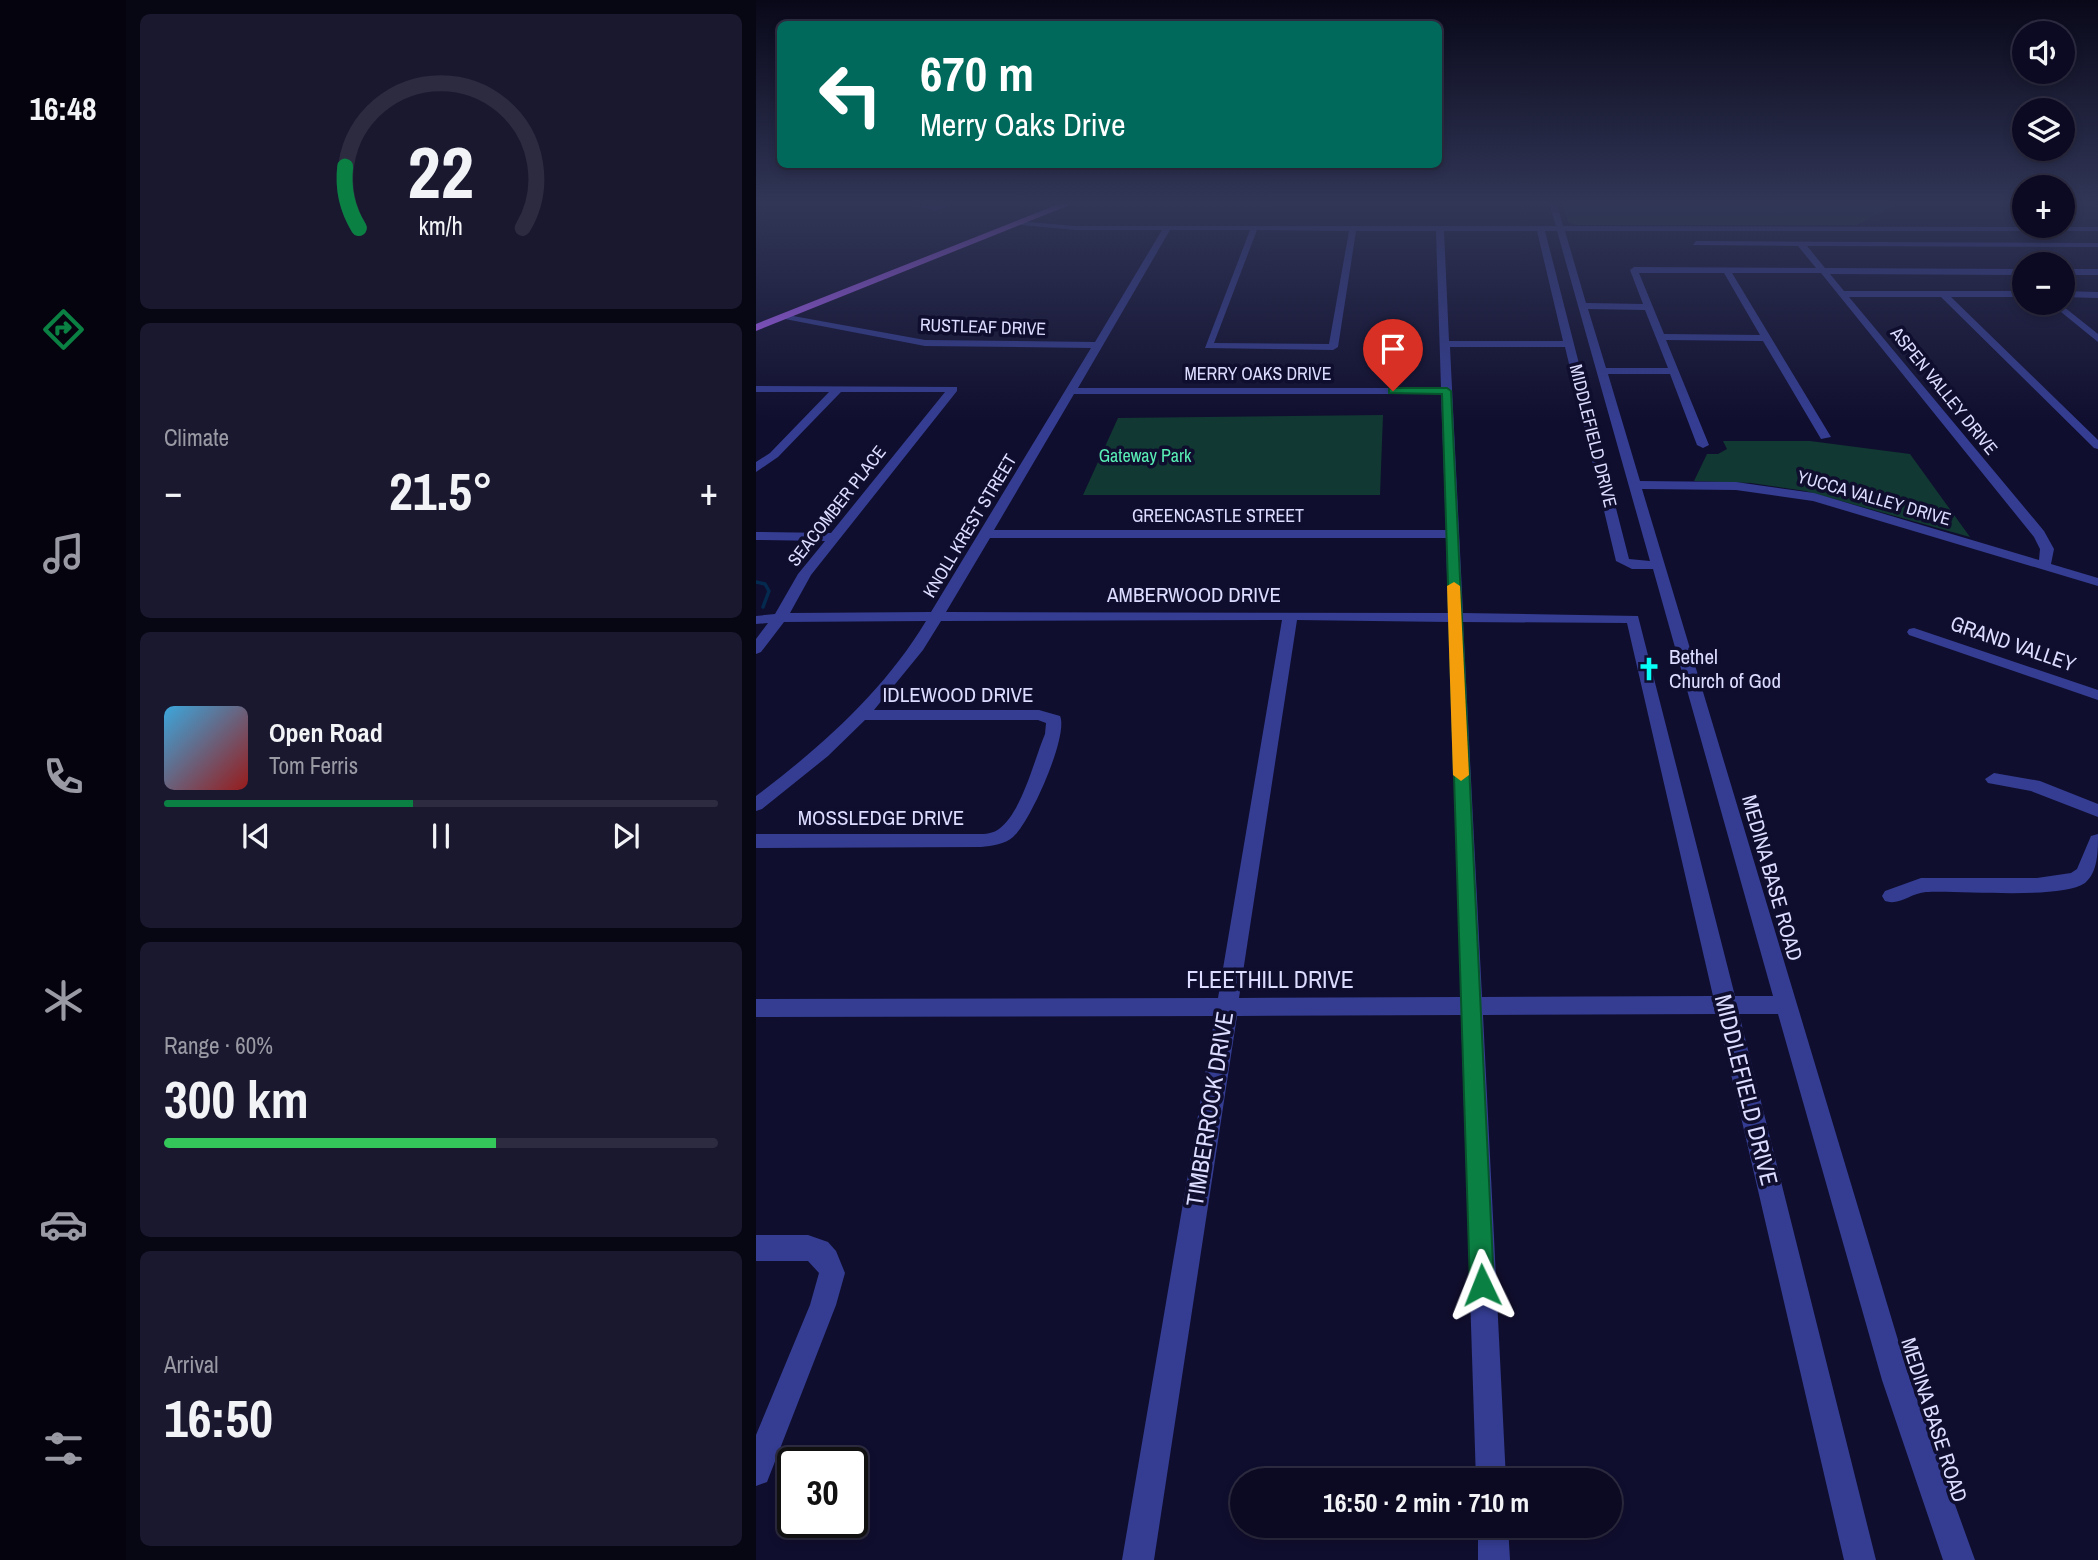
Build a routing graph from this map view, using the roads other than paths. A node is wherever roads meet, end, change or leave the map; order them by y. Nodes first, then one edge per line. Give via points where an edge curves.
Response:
1 (884, 277) edge
2 (1138, 277) edge
3 (1235, 277) edge
4 (1345, 277) edge
5 (1442, 277) edge
6 (1637, 277) edge
7 (1730, 277) edge
8 (1827, 277) edge
9 (1554, 278) joint
10 (1575, 278) joint
11 (1841, 294) junction
12 (1942, 294) junction
13 (2012, 294) edge
14 (2075, 295) edge
15 (2098, 295) edge
16 (1582, 306) junction
17 (1649, 307) junction
18 (2069, 315) edge
19 (785, 316) junction
20 (756, 328) edge
21 (1661, 337) junction
22 (1765, 338) junction
23 (2098, 339) edge
24 (1444, 344) junction
25 (1570, 344) junction
26 (1098, 345) junction
27 (1603, 371) junction
28 (1675, 371) junction
29 (839, 388) junction
30 (756, 389) edge
31 (1070, 391) junction
32 (1447, 391) junction
33 (1825, 437) dead end
34 (1703, 445) dead end
35 (2098, 446) edge
36 (756, 468) edge
37 (1634, 485) junction
38 (985, 534) junction
39 (1452, 534) junction
40 (756, 536) edge
41 (834, 537) junction
42 (1657, 565) junction
43 (2043, 566) junction
44 (2098, 582) edge
45 (1290, 616) junction
46 (936, 617) junction
47 (1455, 617) junction
48 (780, 618) junction
49 (1633, 619) joint
50 (756, 620) edge
51 (1913, 632) dead end
52 (756, 649) edge
53 (2098, 695) edge
54 (861, 715) junction
55 (1994, 779) dead end
56 (756, 806) edge
57 (2098, 811) edge
58 (1004, 834) joint
59 (756, 841) edge
60 (2098, 841) edge
61 (1892, 896) dead end
62 (1471, 1005) junction
63 (1725, 1005) junction
64 (1785, 1005) junction
65 (1227, 1006) junction
66 (756, 1008) edge
67 (756, 1248) edge
68 (1490, 1468) edge
69 (756, 1471) edge
70 (1493, 1538) edge
71 (1138, 1560) edge
72 (1494, 1560) edge
73 (1860, 1560) edge
74 (1959, 1560) edge

1 - 19 main road
2 - 26 street, KNOLL KREST STREET
3 - 4 street via 1208,346 1333,347
5 - 24 street
6 - 17 street
7 - 22 street
8 - 11 street, ASPEN VALLEY DRIVE
9 - 10 street
9 - 25 street, MIDDLEFIELD DRIVE
10 - 16 street, MEDINA BASE ROAD
11 - 12 street
11 - 43 street, ASPEN VALLEY DRIVE via 2039,534 2049,556
12 - 13 street
12 - 35 street
14 - 15 street
16 - 17 street
16 - 27 street, MEDINA BASE ROAD
17 - 21 street
18 - 23 street
19 - 20 main road
19 - 26 street, RUSTLEAF DRIVE via 925,343
21 - 22 street
21 - 28 street
22 - 33 street
24 - 25 street
24 - 32 street
25 - 42 street, MIDDLEFIELD DRIVE via 1623,561
26 - 31 street, KNOLL KREST STREET
27 - 28 street
27 - 37 street, MEDINA BASE ROAD
28 - 34 street
29 - 30 street
29 - 36 street
29 - 41 street, SEACOMBER PLACE via 953,388
31 - 32 street, MERRY OAKS DRIVE
31 - 38 street, KNOLL KREST STREET
32 - 39 street
37 - 42 street, MEDINA BASE ROAD
37 - 43 street, YUCCA VALLEY DRIVE via 1736,486 1792,493
38 - 39 street, GREENCASTLE STREET
38 - 46 street, KNOLL KREST STREET
39 - 47 street
40 - 41 street
41 - 48 street, SEACOMBER PLACE via 792,593
42 - 64 street, MEDINA BASE ROAD
43 - 44 street, YUCCA VALLEY DRIVE
45 - 46 street, AMBERWOOD DRIVE
45 - 47 street, AMBERWOOD DRIVE
45 - 65 street, TIMBERROCK DRIVE
46 - 48 street, AMBERWOOD DRIVE
46 - 54 street, KNOLL KREST STREET via 901,670
47 - 49 street, AMBERWOOD DRIVE
47 - 62 street
48 - 50 street, AMBERWOOD DRIVE
48 - 52 street, SEACOMBER PLACE
49 - 63 street, MIDDLEFIELD DRIVE
51 - 53 street, GRAND VALLEY
54 - 56 street, KNOLL KREST STREET
54 - 58 street, IDLEWOOD DRIVE via 1039,715 1054,720 1018,820
55 - 57 street via 2034,785
58 - 59 street, MOSSLEDGE DRIVE via 984,841
60 - 61 street via 2085,873 2076,880 2037,885 1921,885
62 - 63 street, FLEETHILL DRIVE
62 - 65 street, FLEETHILL DRIVE
62 - 68 street
63 - 64 street, FLEETHILL DRIVE
63 - 73 street, MIDDLEFIELD DRIVE
64 - 74 street, MEDINA BASE ROAD via 1896,1380
65 - 66 street, FLEETHILL DRIVE
65 - 71 street, TIMBERROCK DRIVE
67 - 69 street via 818,1251 832,1273
70 - 72 street

